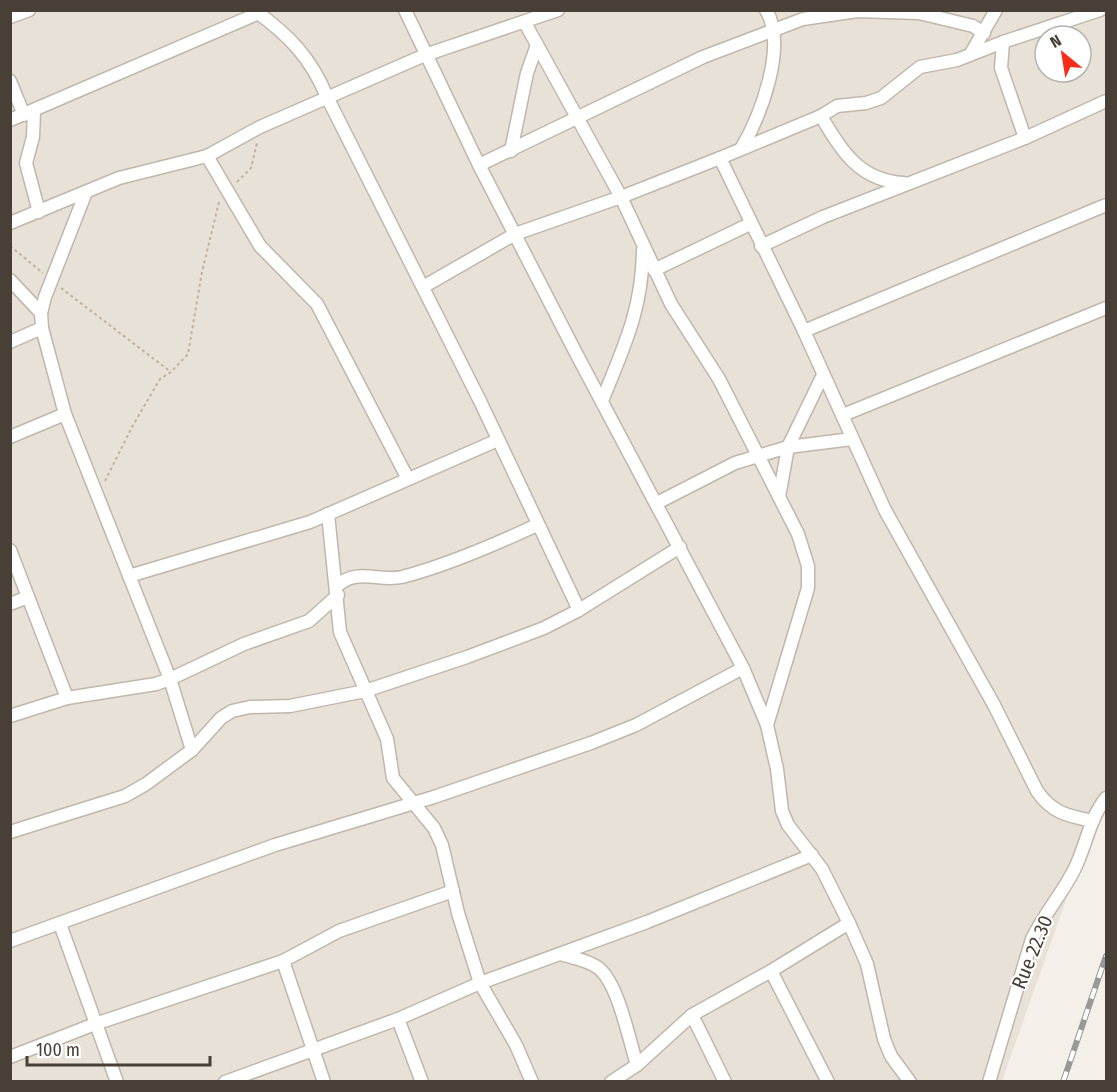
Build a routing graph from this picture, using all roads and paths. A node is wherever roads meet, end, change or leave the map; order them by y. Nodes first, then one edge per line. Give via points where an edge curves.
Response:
1 (29, 10) edge
2 (405, 10) edge
3 (558, 10) edge
4 (766, 10) edge
5 (996, 10) edge
6 (1100, 10) edge
7 (256, 12) edge
8 (10, 17) edge
9 (525, 23) junction
10 (773, 30) junction
11 (984, 33) junction
12 (1003, 42) junction
13 (537, 45) junction
14 (425, 55) junction
15 (969, 56) junction
16 (10, 81) edge
17 (327, 97) junction
18 (1107, 101) edge
19 (29, 113) junction
20 (820, 116) junction
21 (577, 118) junction
22 (10, 120) edge
23 (260, 127) junction
24 (1025, 138) junction
25 (741, 149) junction
26 (511, 151) junction
27 (207, 156) junction
28 (720, 158) junction
29 (480, 165) junction
30 (911, 183) junction
31 (86, 192) junction
32 (228, 192) junction
33 (621, 197) junction
34 (1107, 205) edge
35 (39, 212) junction
36 (10, 223) edge
37 (750, 224) junction
38 (515, 234) junction
39 (10, 246) edge
40 (761, 246) junction
41 (643, 248) junction
42 (654, 270) junction
43 (10, 280) edge
44 (51, 280) junction
45 (423, 287) junction
46 (1107, 308) edge
47 (41, 313) junction
48 (42, 328) junction
49 (804, 331) junction
50 (10, 342) edge
51 (171, 372) junction
52 (823, 375) junction
53 (602, 401) junction
54 (65, 414) junction
55 (843, 415) junction
56 (11, 435) edge
57 (852, 439) junction
58 (498, 440) junction
59 (788, 447) junction
60 (758, 456) junction
61 (408, 480) junction
62 (97, 497) junction
63 (779, 497) junction
64 (657, 503) junction
65 (328, 514) junction
66 (537, 525) junction
67 (680, 547) junction
68 (10, 550) edge
69 (129, 576) junction
70 (337, 591) junction
71 (28, 597) junction
72 (10, 604) edge
73 (579, 610) junction
74 (743, 668) junction
75 (170, 679) junction
76 (365, 692) junction
77 (67, 698) junction
78 (10, 716) edge
79 (767, 725) junction
80 (192, 750) junction
81 (1107, 798) edge
82 (414, 803) junction
83 (1093, 821) junction
84 (10, 832) edge
85 (812, 855) junction
86 (453, 891) junction
87 (849, 923) junction
88 (60, 924) junction
89 (10, 941) edge
90 (561, 954) junction
91 (283, 961) junction
92 (771, 971) junction
93 (480, 983) junction
94 (692, 1015) junction
95 (398, 1018) junction
96 (95, 1024) junction
97 (312, 1048) junction
98 (10, 1058) edge
99 (637, 1065) junction
100 (117, 1082) edge
101 (225, 1082) edge
102 (324, 1082) edge
103 (422, 1082) edge
104 (532, 1082) edge
105 (611, 1082) edge
106 (725, 1082) edge
107 (828, 1082) edge
108 (910, 1082) edge
109 (989, 1082) edge

1 - 8 street
2 - 14 street
3 - 9 street
4 - 10 street
5 - 11 street
6 - 12 street
7 - 17 street via 297,46 316,70
7 - 19 street
9 - 13 street
9 - 14 street
10 - 11 street via 822,15 858,11 919,13 973,26
10 - 21 street via 703,57
10 - 25 street via 767,93 756,124
11 - 15 street
12 - 15 street
12 - 24 street via 1001,68
13 - 21 street
13 - 26 street via 527,73
14 - 17 street
14 - 29 street
15 - 20 street via 920,67 881,98 844,104
16 - 19 street
17 - 23 street
17 - 45 street
18 - 24 street
19 - 22 street
19 - 35 street via 33,137 26,163
20 - 25 street
20 - 30 street via 856,166 879,180
21 - 26 street
21 - 33 street
23 - 27 street
23 - 32 path via 251,168
24 - 30 street
25 - 28 street
26 - 29 street
27 - 31 street via 119,178
27 - 32 street
28 - 33 street
28 - 37 street
29 - 38 street
30 - 40 street
31 - 35 street
31 - 44 street
32 - 51 path via 218,203 188,354
32 - 61 street via 260,246 317,304
33 - 38 street
33 - 41 street
34 - 49 street
35 - 36 street
37 - 40 street
37 - 42 street
38 - 45 street
38 - 53 street
39 - 44 path
40 - 49 street
41 - 42 street
41 - 53 street via 643,279 636,317
42 - 60 street via 680,321 719,379
43 - 47 street
44 - 47 street
44 - 51 path
45 - 58 street
46 - 55 street
47 - 48 street
48 - 50 street
48 - 54 street
49 - 52 street
51 - 62 path via 160,379
52 - 55 street
52 - 59 street
53 - 64 street
54 - 56 street
54 - 62 street
55 - 57 street
57 - 59 street
57 - 83 street via 885,510 994,705 1037,791 1056,812
58 - 61 street
58 - 66 street
59 - 60 street
59 - 63 street
60 - 63 street
60 - 64 street via 717,470
61 - 65 street
62 - 69 street
63 - 79 street via 798,534 808,566 808,588
64 - 67 street
65 - 69 street
65 - 70 street
66 - 70 street via 408,575 389,579 352,576
66 - 73 street
67 - 73 street
67 - 74 street
68 - 71 street
69 - 75 street
70 - 75 street via 309,621 244,644
70 - 76 street via 338,624
71 - 72 street
71 - 77 street
73 - 76 street via 544,628
74 - 79 street
74 - 82 street via 636,725
75 - 77 street
75 - 80 street
76 - 80 street via 290,706 232,711
76 - 82 street via 387,739 393,778
77 - 78 street
79 - 85 street via 782,811
80 - 84 street via 125,796
81 - 83 street, Rue 22.30
82 - 86 street via 442,845
82 - 88 street via 275,845
83 - 109 street, Rue 22.30 via 1074,870 1032,939
85 - 87 street
85 - 90 street
86 - 91 street via 339,931
86 - 93 street
87 - 92 street
87 - 108 street via 867,964 884,1039
88 - 89 street
88 - 96 street
90 - 93 street
90 - 99 street via 587,962 603,973
91 - 96 street
91 - 97 street
92 - 94 street
92 - 107 street
93 - 95 street
93 - 104 street via 516,1045
94 - 99 street
94 - 106 street
95 - 97 street
95 - 103 street
96 - 98 street
96 - 100 street
97 - 101 street
97 - 102 street
99 - 105 street

